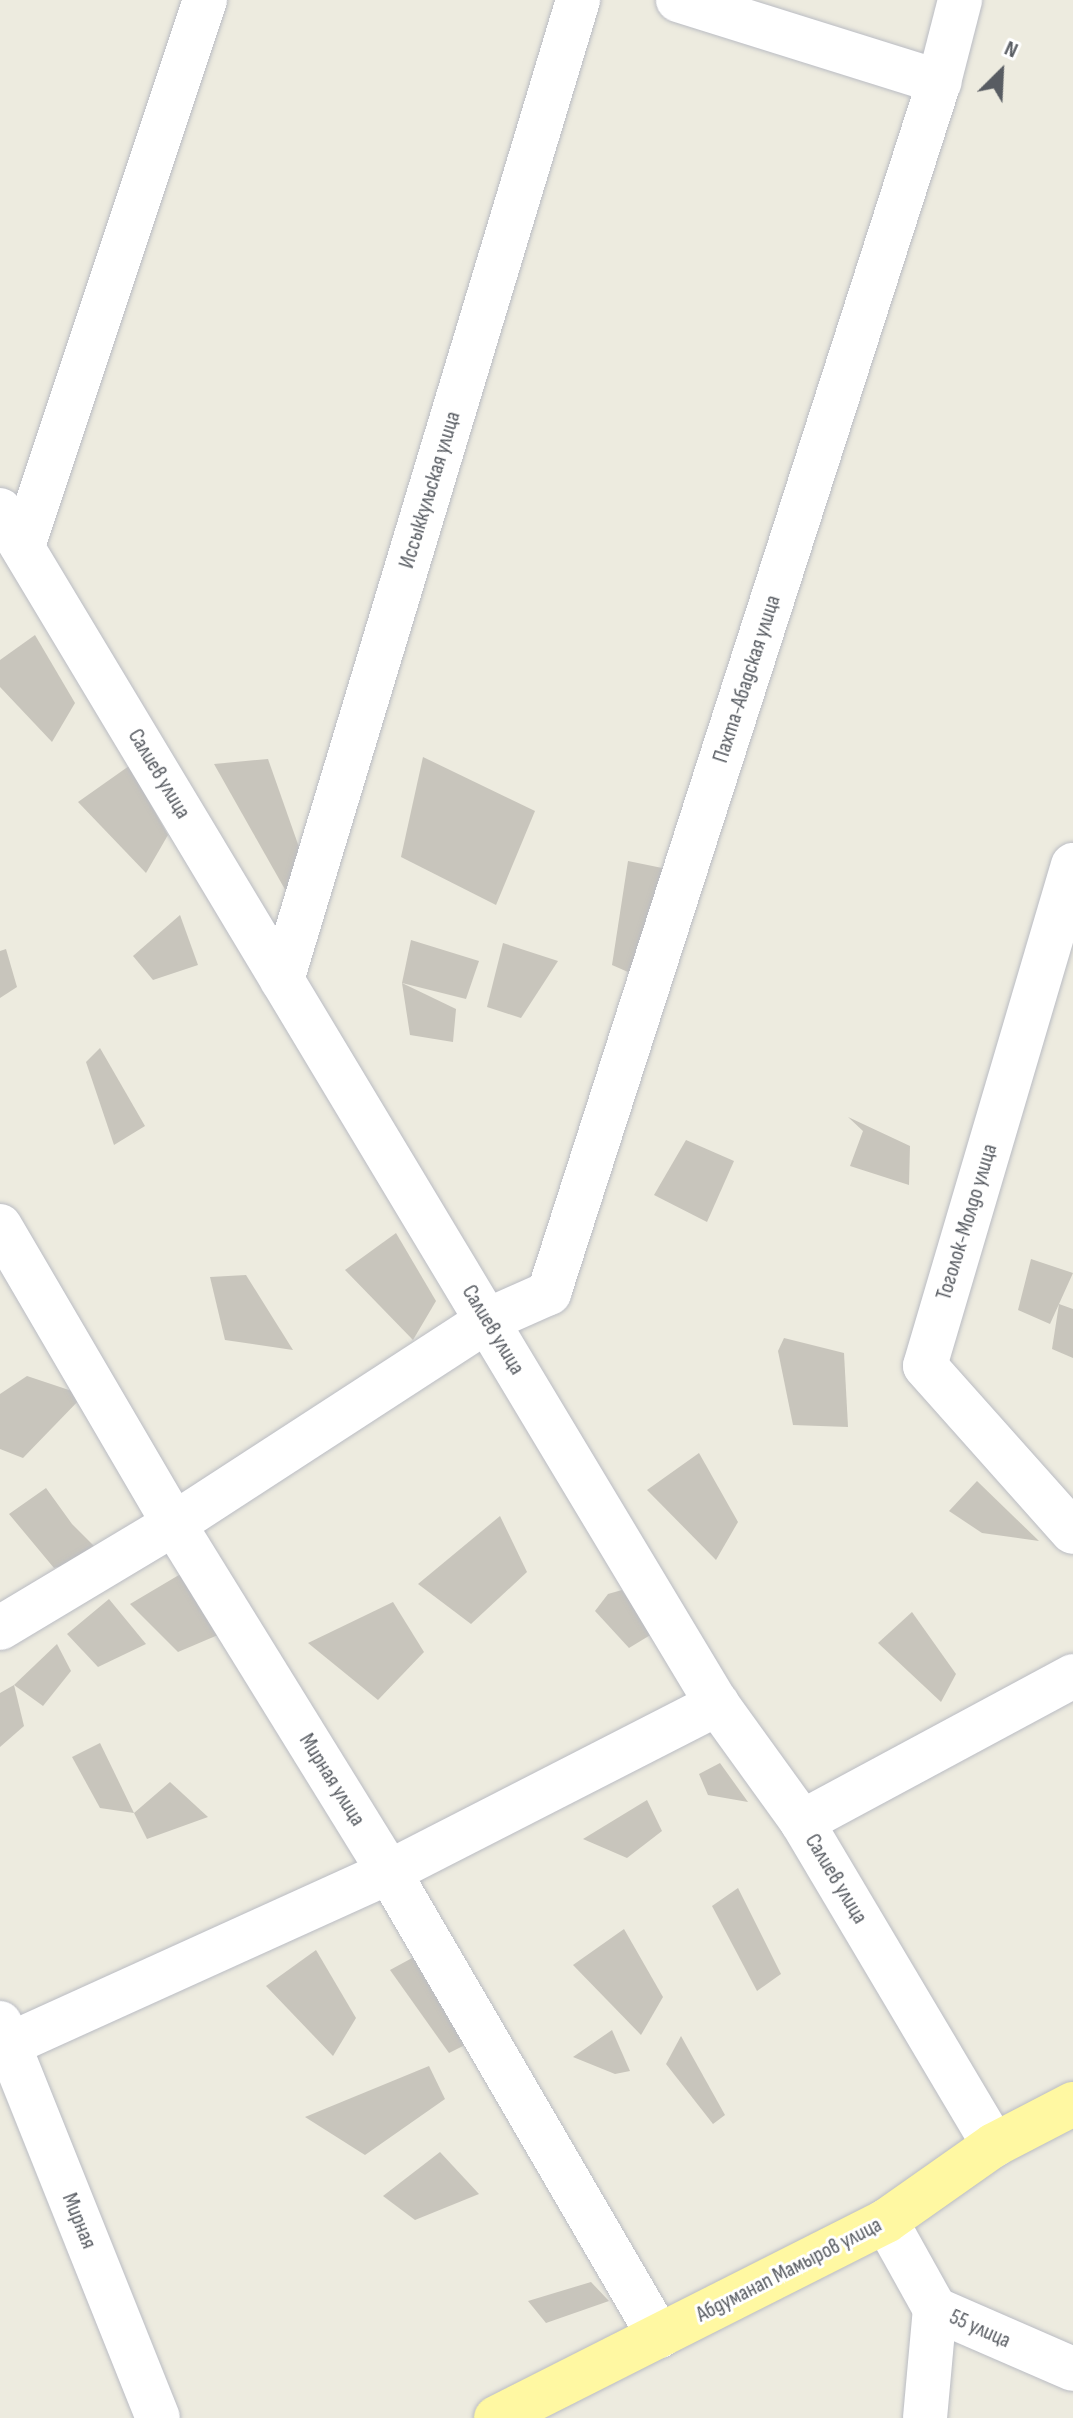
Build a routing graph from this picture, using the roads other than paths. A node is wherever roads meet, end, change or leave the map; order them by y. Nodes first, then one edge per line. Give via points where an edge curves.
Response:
1 (205, 0) edge
2 (578, 0) edge
3 (678, 0) edge
4 (960, 0) edge
5 (939, 82) junction
6 (0, 510) edge
7 (23, 546) junction
8 (1073, 865) edge
9 (282, 980) junction
10 (0, 1226) edge
11 (488, 1320) junction
12 (174, 1524) junction
13 (1073, 1532) edge
14 (0, 1628) edge
15 (1073, 1676) edge
16 (717, 1704) junction
17 (802, 1822) junction
18 (389, 1872) junction
19 (4, 2034) edge
20 (1073, 2104) edge
21 (994, 2145) junction
22 (886, 2221) junction
23 (935, 2309) junction
24 (659, 2336) junction
25 (1073, 2369) edge
26 (158, 2418) edge
27 (496, 2418) edge
28 (925, 2418) edge

1 - 7 street
2 - 9 street, Иссыккульская улица
3 - 5 street
4 - 5 street, Пахта-Абадская улица
5 - 11 street, Пахта-Абадская улица via 549,1293
6 - 7 street, Салиев улица
7 - 9 street, Салиев улица
8 - 13 street, Тоголок-Молдо улица via 925,1366
9 - 11 street, Салиев улица
10 - 12 street, Мирная улица
11 - 12 street, Пахта-Абадская улица
11 - 16 street, Салиев улица
12 - 14 street, Пахта-Абадская улица
12 - 18 street, Мирная улица
15 - 17 street
16 - 17 street, Салиев улица
16 - 18 street
17 - 21 street, Салиев улица
18 - 19 street
18 - 24 street, Мирная улица
19 - 26 street, Мирная
20 - 21 main road, Абдуманап Мамыров улица
21 - 22 main road, Абдуманап Мамыров улица
22 - 23 street, 55 улица
22 - 24 main road, Абдуманап Мамыров улица
23 - 25 street, 55 улица
23 - 28 street
24 - 27 main road, Абдуманап Мамыров улица

